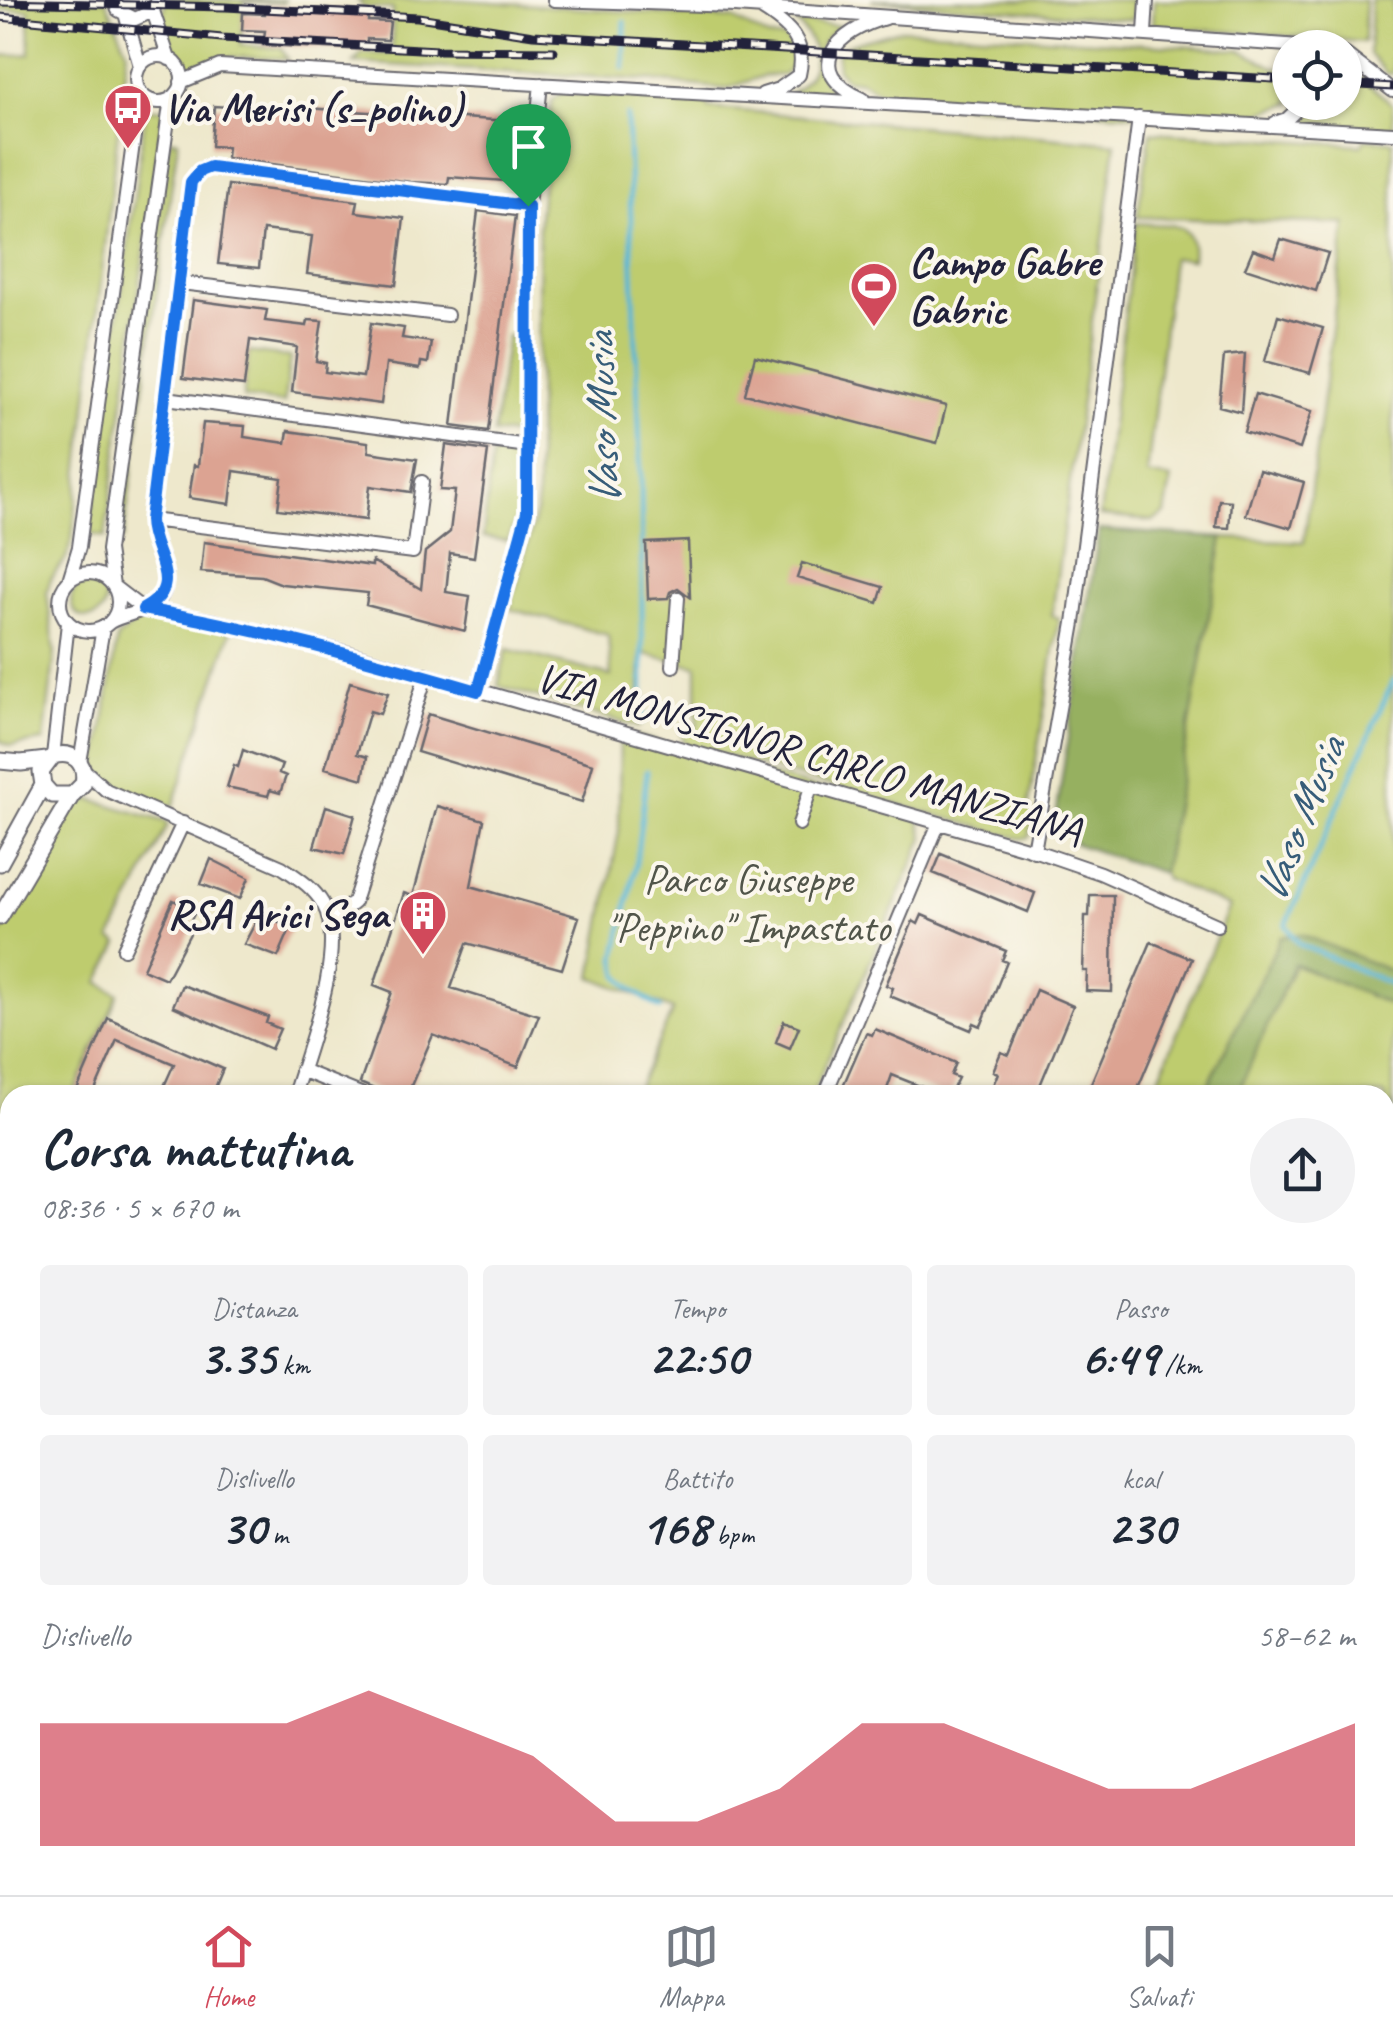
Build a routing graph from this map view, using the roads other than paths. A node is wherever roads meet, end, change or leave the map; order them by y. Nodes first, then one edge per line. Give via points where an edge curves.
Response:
1 (114, 0) edge
2 (554, 0) edge
3 (1147, 0) edge
4 (155, 6) edge
5 (759, 7) junction
6 (892, 16) junction
7 (126, 17) junction
8 (1145, 33) junction
9 (1272, 43) edge
10 (169, 59) junction
11 (140, 66) junction
12 (1362, 67) edge
13 (181, 82) junction
14 (541, 84) junction
15 (140, 91) junction
16 (1393, 91) edge
17 (756, 96) junction
18 (171, 98) junction
19 (872, 103) junction
20 (1139, 118) junction
21 (1288, 120) edge
22 (1268, 126) junction
23 (1393, 133) edge
24 (528, 206) junction
25 (181, 283) junction
26 (447, 316) dead end
27 (166, 398) junction
28 (528, 446) junction
29 (422, 482) dead end
30 (150, 520) junction
31 (69, 580) junction
32 (113, 586) junction
33 (678, 598) dead end
34 (143, 609) junction
35 (68, 622) junction
36 (106, 625) junction
37 (673, 666) dead end
38 (426, 676) junction
39 (478, 691) junction
40 (50, 758) junction
41 (0, 762) edge
42 (81, 766) junction
43 (42, 782) junction
44 (812, 786) junction
45 (106, 790) junction
46 (76, 792) junction
47 (184, 823) junction
48 (939, 823) junction
49 (799, 824) dead end
50 (1034, 851) junction
51 (0, 863) edge
52 (0, 916) edge
53 (331, 921) junction
54 (1217, 925) dead end
55 (124, 949) dead end
56 (302, 1070) junction
57 (297, 1085) edge
58 (339, 1085) edge
59 (829, 1085) edge

1 - 7 street
2 - 5 street
3 - 8 street
4 - 7 street via 135,20
4 - 10 street
5 - 6 street
5 - 17 street via 790,31 803,58 789,84
6 - 8 street
6 - 19 street via 852,32 828,59 835,81
7 - 11 street
8 - 9 street
10 - 11 street via 155,57
10 - 13 street
11 - 15 street
12 - 16 street
13 - 14 street via 220,66
13 - 18 street
14 - 17 street
14 - 24 street
15 - 18 street via 156,102
15 - 31 street via 79,546
17 - 19 street
18 - 32 street via 108,550
19 - 20 street
20 - 22 street
20 - 50 street via 1074,624
21 - 22 street
22 - 23 street
24 - 25 street via 210,167 191,182
24 - 28 street
25 - 26 street
25 - 27 street
27 - 28 street
27 - 30 street
28 - 39 street via 527,512
29 - 30 street via 413,552
30 - 34 street via 165,572 163,592
31 - 32 street via 88,572
31 - 35 street via 60,596
32 - 34 street, VIA MONSIGNOR CARLO MANZIANA
32 - 36 street via 118,605
33 - 37 street
34 - 36 street
34 - 38 street, VIA MONSIGNOR CARLO MANZIANA
35 - 36 street via 84,631
35 - 40 street
36 - 42 street
38 - 39 street, VIA MONSIGNOR CARLO MANZIANA
38 - 53 street via 354,902
39 - 44 street, VIA MONSIGNOR CARLO MANZIANA
40 - 41 street
40 - 42 street via 68,754
40 - 43 street
41 - 43 street
42 - 45 street
42 - 46 street
43 - 46 street via 52,795
43 - 51 street
44 - 48 street, VIA MONSIGNOR CARLO MANZIANA
44 - 49 street
45 - 46 street
45 - 47 street
46 - 52 street
47 - 53 street via 308,884
47 - 55 street
48 - 50 street, VIA MONSIGNOR CARLO MANZIANA
48 - 59 street
50 - 54 street, VIA MONSIGNOR CARLO MANZIANA
53 - 56 street via 331,961
56 - 57 street
56 - 58 street

